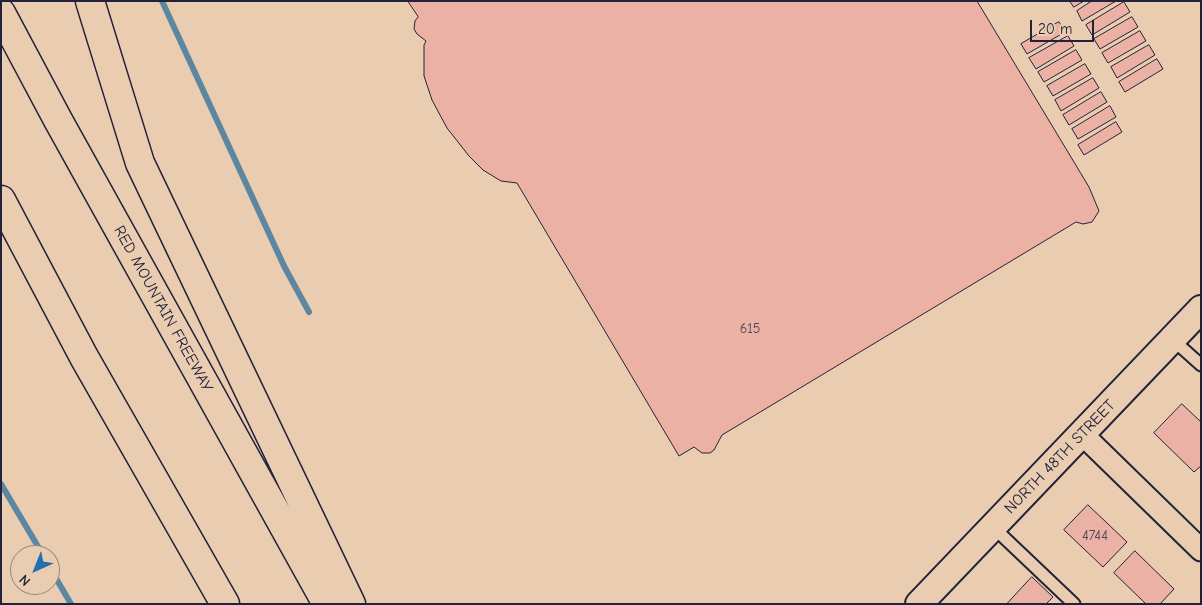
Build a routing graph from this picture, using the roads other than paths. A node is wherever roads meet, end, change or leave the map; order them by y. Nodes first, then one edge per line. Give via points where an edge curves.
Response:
1 (90, 1) edge
2 (1, 13) edge
3 (1, 200) edge
4 (1, 223) edge
5 (1201, 308) edge
6 (1172, 339) junction
7 (84, 357) junction
8 (1201, 365) edge
9 (1082, 434) junction
10 (993, 527) junction
11 (1201, 550) edge
12 (225, 604) edge
13 (327, 604) edge
14 (351, 604) edge
15 (919, 604) edge
16 (1074, 604) edge

1 - 14 highway via 140,163
2 - 13 highway, RED MOUNTAIN FREEWAY
3 - 7 highway
4 - 7 highway
5 - 6 street, NORTH 48TH STREET
6 - 8 lane
6 - 9 street, NORTH 48TH STREET
7 - 12 highway
9 - 10 street, NORTH 48TH STREET
9 - 11 street
10 - 15 street, NORTH 48TH STREET
10 - 16 lane

